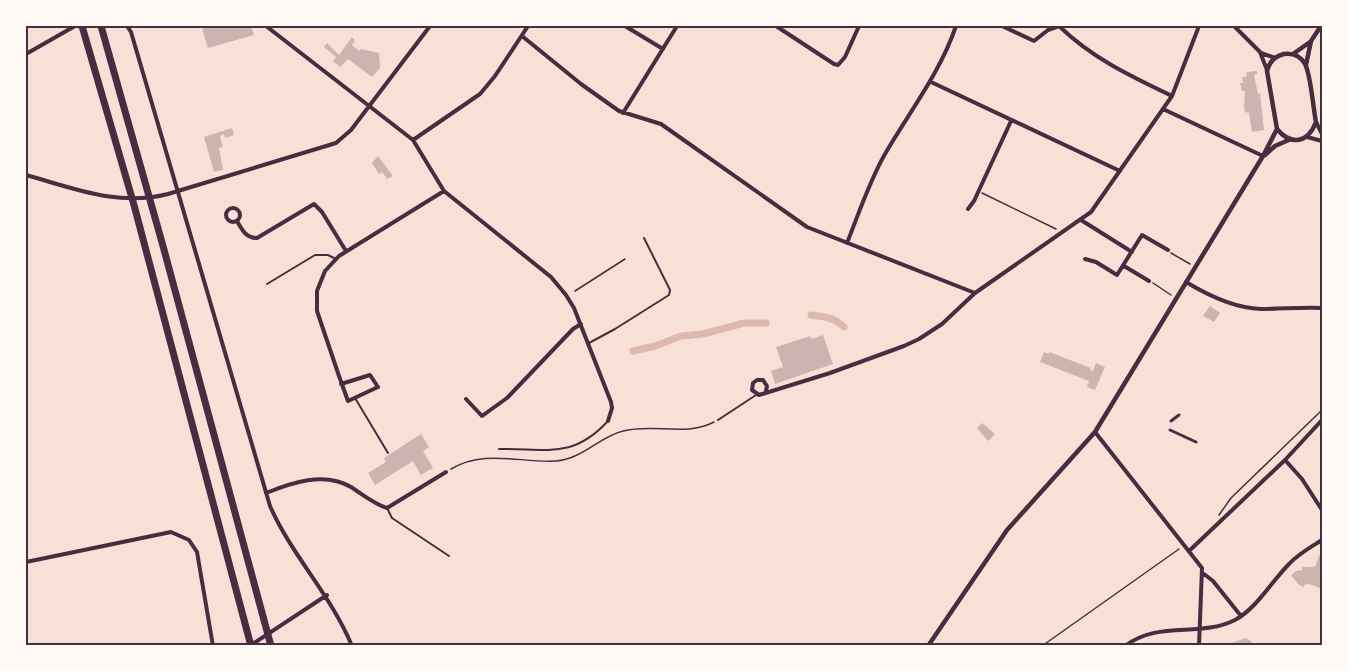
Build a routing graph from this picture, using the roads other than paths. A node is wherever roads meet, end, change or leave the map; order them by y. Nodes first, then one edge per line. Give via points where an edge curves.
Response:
1 (75, 26) edge
2 (101, 26) edge
3 (129, 26) edge
4 (266, 26) edge
5 (430, 26) edge
6 (528, 26) edge
7 (624, 26) edge
8 (677, 26) edge
9 (776, 26) edge
10 (858, 26) edge
11 (956, 26) edge
12 (1002, 26) edge
13 (1059, 26) edge
14 (1199, 26) edge
15 (1234, 26) edge
16 (1321, 26) edge
17 (83, 29) edge
18 (522, 36) junction
19 (1311, 41) junction
20 (663, 49) junction
21 (1260, 52) junction
22 (26, 54) edge
23 (1293, 54) junction
24 (1275, 58) junction
25 (1305, 65) junction
26 (1267, 71) junction
27 (931, 82) junction
28 (1172, 96) junction
29 (369, 107) junction
30 (1163, 109) junction
31 (623, 112) junction
32 (1011, 121) junction
33 (1316, 122) junction
34 (1277, 129) junction
35 (1323, 134) edge
36 (1307, 137) junction
37 (1291, 139) junction
38 (413, 140) junction
39 (1323, 141) edge
40 (1263, 156) junction
41 (1120, 171) junction
42 (26, 175) edge
43 (177, 191) junction
44 (444, 191) junction
45 (968, 209) dead end
46 (1081, 220) junction
47 (237, 221) dead end
48 (644, 238) dead end
49 (847, 243) junction
50 (1168, 250) road end
51 (346, 251) junction
52 (1132, 252) junction
53 (336, 259) junction
54 (1085, 259) dead end
55 (1124, 266) junction
56 (1149, 281) road end
57 (1186, 282) junction
58 (267, 284) dead end
59 (975, 293) junction
60 (1323, 308) edge
61 (581, 324) junction
62 (589, 343) junction
63 (341, 384) junction
64 (766, 391) junction
65 (756, 395) junction
66 (355, 398) junction
67 (466, 399) dead end
68 (1179, 415) dead end
69 (718, 420) dead end
70 (1323, 420) edge
71 (608, 421) joint
72 (1171, 421) dead end
73 (1170, 430) dead end
74 (1095, 432) junction
75 (1196, 442) dead end
76 (499, 449) dead end
77 (388, 453) dead end
78 (1285, 460) junction
79 (446, 472) dead end
80 (266, 493) junction
81 (387, 508) junction
82 (1323, 510) edge
83 (1323, 540) edge
84 (1189, 551) junction
85 (449, 556) dead end
86 (26, 562) edge
87 (1203, 573) junction
88 (327, 596) junction
89 (1240, 616) junction
90 (1200, 630) junction
91 (213, 645) edge
92 (251, 645) edge
93 (271, 645) edge
94 (352, 645) edge
95 (928, 645) edge
96 (1125, 645) edge
97 (1199, 645) edge

1 - 22 street
2 - 93 highway
3 - 43 street
4 - 29 street
5 - 29 street
6 - 18 street
7 - 20 street
8 - 20 street
9 - 10 street via 835,65 844,57
11 - 27 street
12 - 13 street via 1034,41
13 - 28 street via 1096,57
14 - 28 street
15 - 21 street
16 - 19 street
17 - 92 highway via 131,193
18 - 31 street
18 - 38 street via 480,94
19 - 23 street
19 - 25 street
20 - 31 street
21 - 24 street
21 - 26 street
23 - 24 street
23 - 25 street
24 - 26 street
25 - 33 street
26 - 34 street
27 - 32 street
27 - 49 street via 872,179
28 - 30 street
29 - 38 street
29 - 43 street via 336,142
30 - 40 street
30 - 41 street
31 - 49 street via 659,123 807,227
32 - 41 street
32 - 45 street
33 - 35 street
33 - 36 street
34 - 37 street
34 - 40 street
36 - 37 street
36 - 39 street
37 - 40 street
38 - 44 street
40 - 57 street
41 - 46 street
42 - 43 street via 114,199 155,197
43 - 80 street
44 - 51 street
44 - 61 street via 551,277
46 - 52 street
46 - 59 street
47 - 51 street via 245,234 257,238 314,204
48 - 62 lane via 669,295
49 - 59 street
50 - 52 street via 1142,235
51 - 53 street
52 - 55 street
53 - 58 lane via 315,255
53 - 63 street via 321,278 316,302
54 - 55 street via 1117,275
55 - 56 street
57 - 60 street via 1242,307
57 - 74 street
59 - 64 street via 942,324 908,344 830,373
61 - 62 street
61 - 67 street via 500,405 482,416
62 - 71 street via 611,402
63 - 66 street via 348,401
63 - 66 street via 370,375 378,387
64 - 65 street
64 - 65 street via 765,382 757,380 752,388
65 - 69 lane
66 - 77 lane
68 - 72 street
70 - 78 street
71 - 76 lane via 588,439 567,449
73 - 75 street
74 - 84 street
74 - 95 street via 1006,530
78 - 82 street
78 - 84 street
79 - 81 street
80 - 81 street via 289,484 326,480 344,483
80 - 88 street via 285,534
81 - 85 lane via 392,518
83 - 89 street via 1290,562
84 - 87 street
86 - 91 street via 147,536 171,532 180,535 197,552
87 - 89 street
87 - 90 street
88 - 92 street
88 - 94 street
89 - 90 street via 1215,628
90 - 96 street via 1155,632
90 - 97 street

